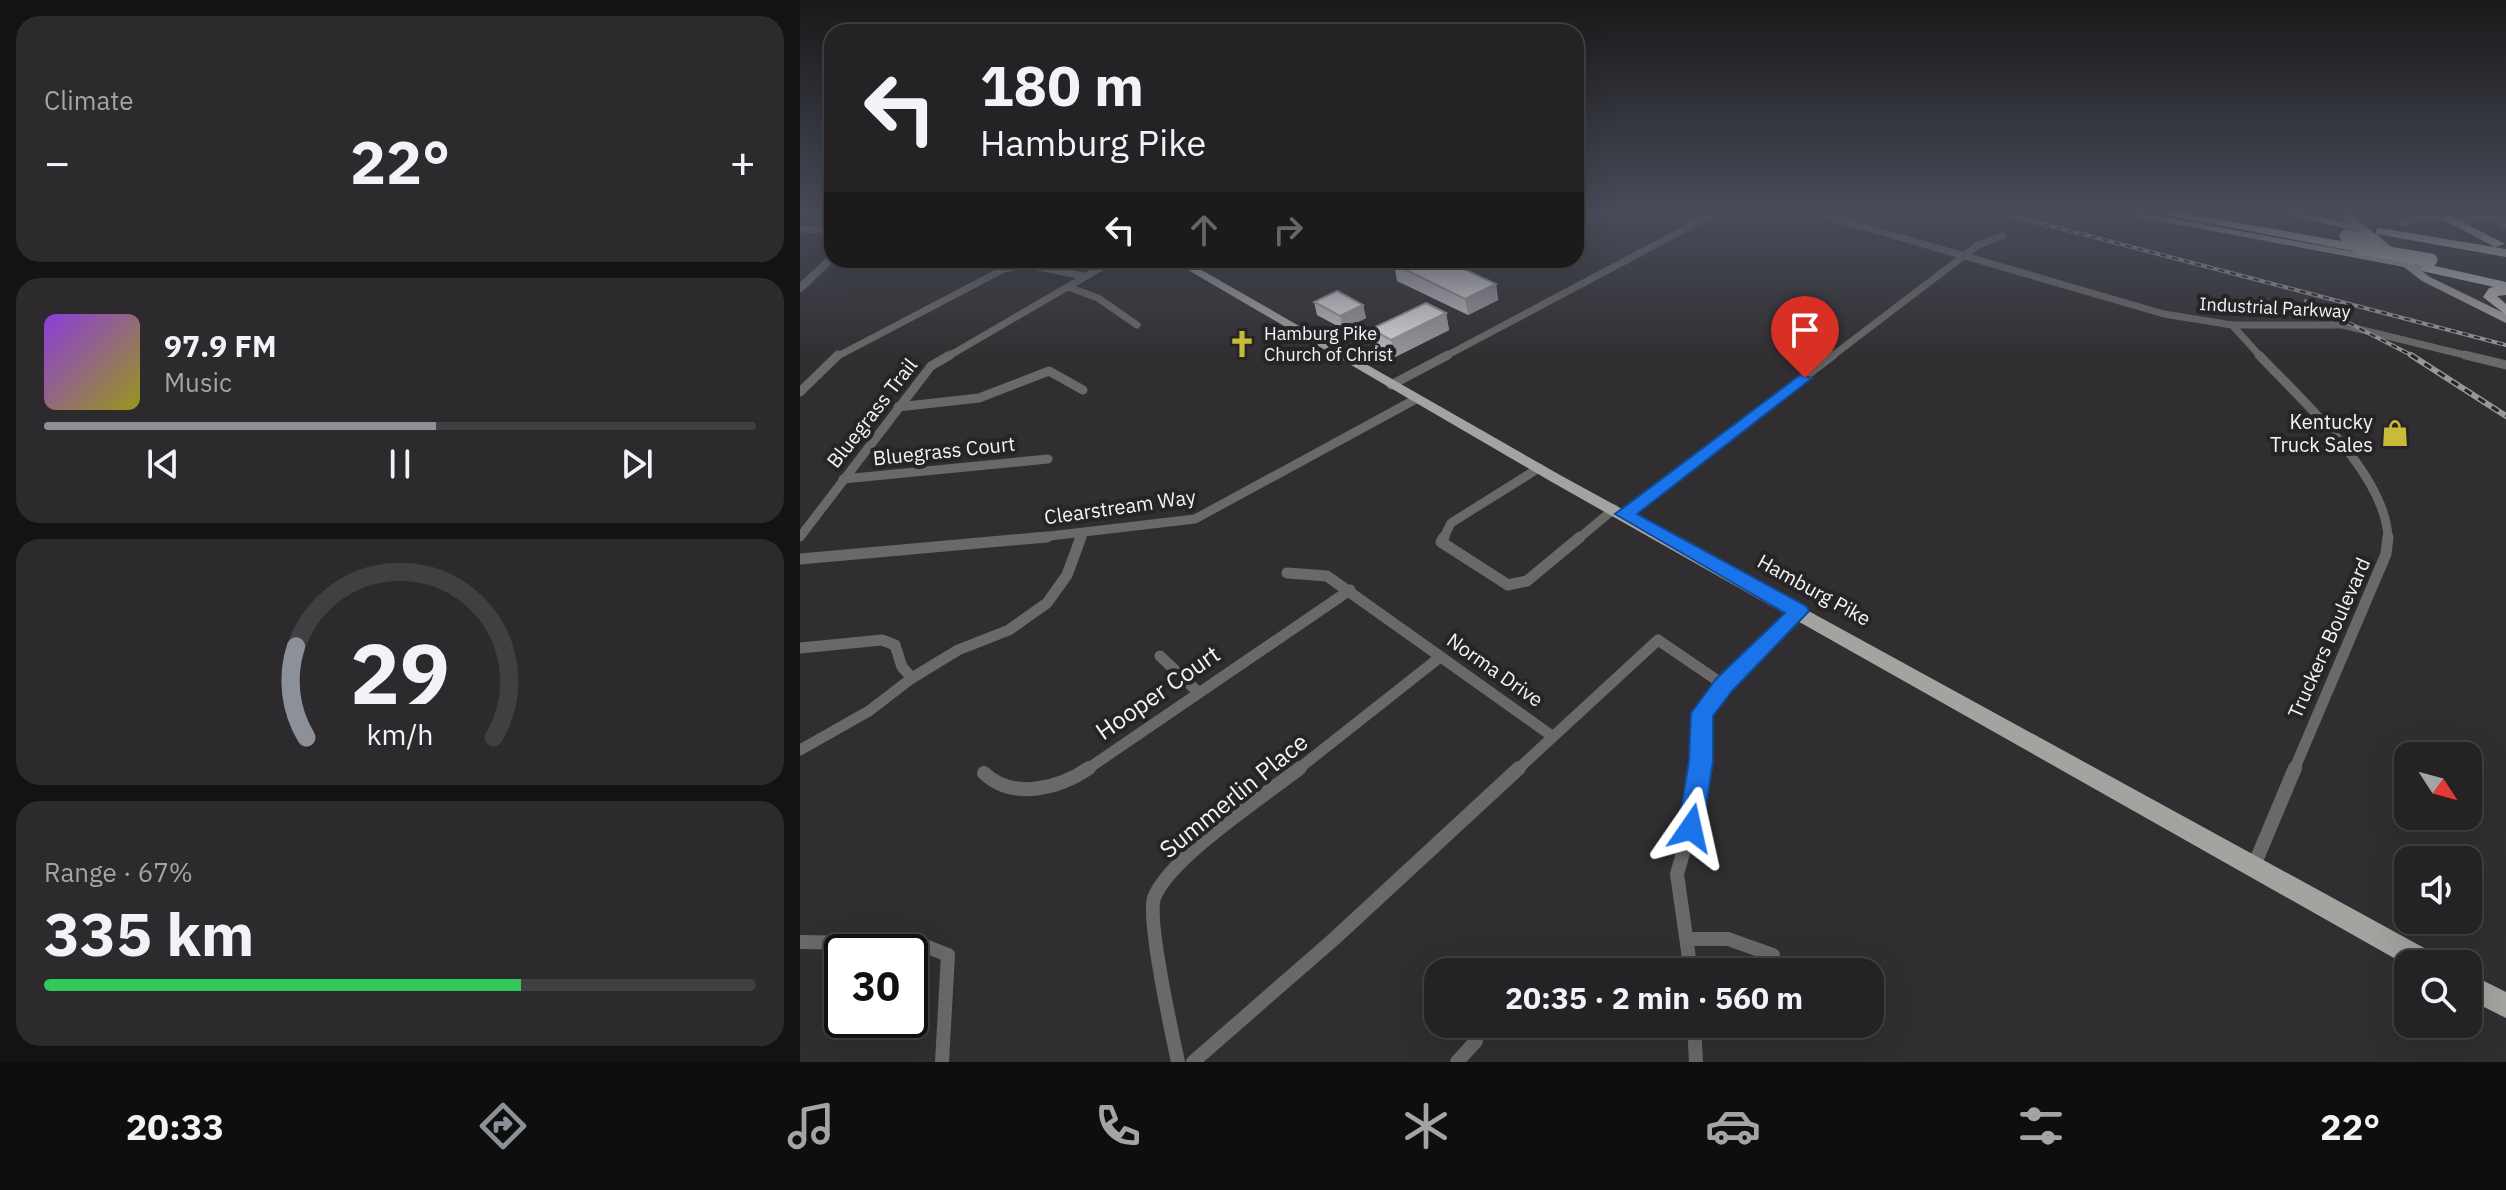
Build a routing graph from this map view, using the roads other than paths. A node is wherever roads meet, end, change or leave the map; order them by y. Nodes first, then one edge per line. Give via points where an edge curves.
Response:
1 (1624, 262) edge
2 (1958, 262) edge
3 (1980, 262) edge
4 (2389, 262) edge
5 (2404, 262) edge
6 (2418, 262) edge
7 (2425, 262) edge
8 (2429, 264) junction
9 (2408, 265) junction
10 (824, 266) edge
11 (1010, 268) edge
12 (1043, 268) edge
13 (1098, 268) edge
14 (1190, 268) edge
15 (2506, 274) edge
16 (1083, 276) junction
17 (1068, 287) junction
18 (800, 288) edge
19 (2506, 288) edge
20 (2506, 312) edge
21 (2506, 319) edge
22 (1137, 325) dead end
23 (2232, 325) junction
24 (2506, 365) edge
25 (1391, 385) junction
26 (1083, 390) dead end
27 (800, 392) edge
28 (1416, 399) junction
29 (898, 407) junction
30 (1048, 459) dead end
31 (1539, 468) junction
32 (843, 479) junction
33 (1619, 512) junction
34 (1082, 534) junction
35 (800, 537) edge
36 (800, 559) edge
37 (1287, 573) dead end
38 (1350, 590) junction
39 (1799, 611) junction
40 (800, 648) edge
41 (1160, 656) dead end
42 (1439, 658) junction
43 (912, 678) junction
44 (1724, 685) junction
45 (1197, 691) junction
46 (1552, 736) junction
47 (800, 750) edge
48 (984, 773) dead end
49 (2253, 868) junction
50 (1687, 939) junction
51 (800, 942) edge
52 (2402, 950) edge
53 (1773, 955) dead end
54 (1689, 958) edge
55 (2482, 993) edge
56 (2506, 1006) edge
57 (1695, 1038) edge
58 (1476, 1041) dead end
59 (942, 1062) edge
60 (1178, 1062) edge
61 (1193, 1062) edge
62 (1457, 1062) edge
63 (1696, 1062) edge

1 - 25 street
2 - 33 street
3 - 23 street, Industrial Parkway via 2164,314
4 - 9 main road
5 - 9 main road
6 - 8 highway, bridge
7 - 8 main road
8 - 9 main road
8 - 15 highway
8 - 19 highway
8 - 20 main road
9 - 21 main road via 2446,291
10 - 18 street
11 - 27 street via 840,353
12 - 16 street
13 - 16 street, Bluegrass Trail
14 - 25 main road, Hamburg Pike
16 - 17 street, Bluegrass Trail
17 - 22 street via 1098,298
17 - 29 street, Bluegrass Trail via 944,356
19 - 20 highway via 2490,297
23 - 24 street, Industrial Parkway via 2342,325
23 - 49 street, Truckers Boulevard via 2362,474 2382,506 2389,537
25 - 28 main road, Hamburg Pike
26 - 29 street via 1049,371 979,398
28 - 31 main road, Hamburg Pike
28 - 34 street, Clearstream Way via 1195,519
29 - 32 street, Bluegrass Trail
30 - 32 street, Bluegrass Court
31 - 33 main road, Hamburg Pike
31 - 33 street via 1451,523 1441,542 1508,585 1527,581
32 - 35 street, Bluegrass Trail
33 - 39 main road, Hamburg Pike
34 - 36 street, Clearstream Way
34 - 43 street via 1067,575 1047,603 1009,630 958,650
37 - 38 street, Norma Drive via 1327,576
38 - 42 street, Norma Drive
38 - 45 street, Hooper Court
39 - 44 street
39 - 49 main road, Hamburg Pike
40 - 43 street via 882,640 895,645
41 - 45 street
42 - 46 street, Norma Drive
42 - 60 street, Summerlin Place via 1172,869 1153,900 1162,989
43 - 47 street via 869,711
44 - 46 street, Norma Drive via 1658,640
44 - 50 street via 1702,713 1695,812 1677,874
45 - 48 street, Hooper Court via 1069,782 1015,790 993,785
46 - 61 street
49 - 52 main road, Hamburg Pike
50 - 53 street via 1728,939
50 - 54 street
51 - 59 street via 920,944 948,955
55 - 56 main road
57 - 63 street
58 - 62 street

